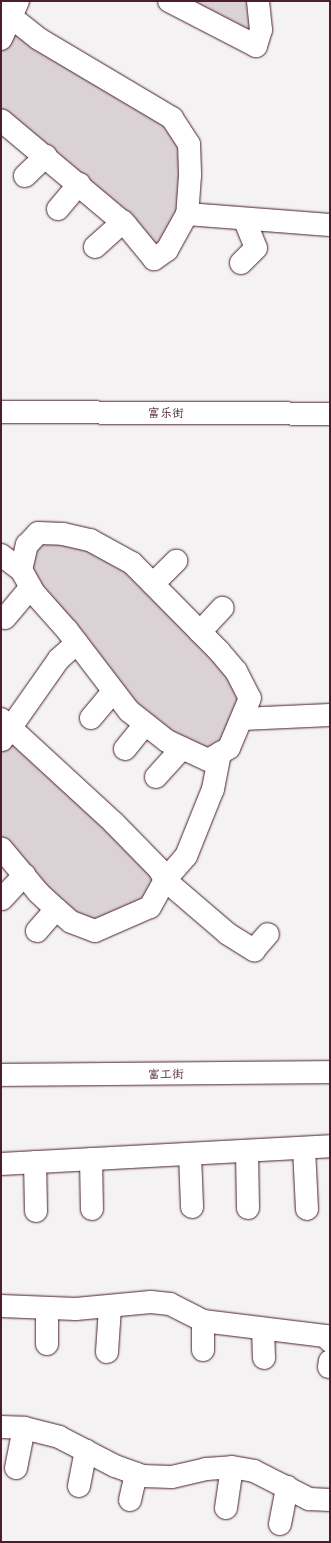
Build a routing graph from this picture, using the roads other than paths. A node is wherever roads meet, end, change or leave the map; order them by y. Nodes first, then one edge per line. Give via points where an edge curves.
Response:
1 (258, 1) edge
2 (10, 9) edge
3 (172, 9) edge
4 (1, 39) edge
5 (1, 120) edge
6 (46, 156) junction
7 (25, 176) dead end
8 (79, 184) junction
9 (58, 209) dead end
10 (187, 214) junction
11 (244, 218) junction
12 (123, 222) junction
13 (330, 225) edge
14 (95, 247) dead end
15 (241, 263) dead end
16 (1, 412) edge
17 (330, 414) edge
18 (1, 555) edge
19 (176, 561) dead end
20 (26, 578) junction
21 (152, 584) junction
22 (222, 608) dead end
23 (5, 618) dead end
24 (200, 632) junction
25 (77, 643) junction
26 (114, 691) junction
27 (330, 715) edge
28 (91, 718) dead end
29 (242, 719) junction
30 (145, 724) junction
31 (4, 730) edge
32 (182, 748) junction
33 (125, 749) dead end
34 (220, 753) junction
35 (156, 777) dead end
36 (1, 848) edge
37 (24, 875) junction
38 (165, 880) junction
39 (2, 899) edge
40 (56, 909) junction
41 (37, 931) dead end
42 (268, 934) dead end
43 (330, 1072) edge
44 (1, 1075) edge
45 (330, 1146) edge
46 (304, 1148) junction
47 (247, 1151) junction
48 (190, 1154) junction
49 (91, 1159) junction
50 (35, 1162) junction
51 (1, 1164) edge
52 (192, 1207) dead end
53 (248, 1208) dead end
54 (92, 1209) dead end
55 (307, 1209) dead end
56 (36, 1211) dead end
57 (1, 1306) edge
58 (47, 1308) junction
59 (110, 1308) junction
60 (203, 1321) junction
61 (263, 1329) junction
62 (330, 1340) edge
63 (47, 1344) dead end
64 (204, 1350) dead end
65 (107, 1352) dead end
66 (264, 1358) dead end
67 (1, 1427) edge
68 (24, 1428) junction
69 (86, 1451) junction
70 (232, 1467) junction
71 (16, 1468) dead end
72 (136, 1474) junction
73 (79, 1486) dead end
74 (287, 1487) junction
75 (130, 1500) dead end
76 (330, 1500) edge
77 (226, 1508) dead end
78 (280, 1524) dead end

1 - 3 street via 261,30 256,46 242,49
2 - 4 street
2 - 10 street via 39,39 172,118 188,144 190,175
5 - 6 street
6 - 7 street
6 - 8 street
8 - 9 street
8 - 12 street
10 - 11 street
10 - 12 street via 167,250 154,259
11 - 13 street
11 - 15 street via 256,248
12 - 14 street
16 - 17 street, 富乐街
18 - 20 street
19 - 21 street
20 - 21 street via 27,545 38,533 63,534 90,540 113,551 132,563
20 - 23 street
20 - 25 street
21 - 24 street
22 - 24 street
24 - 29 street via 236,671 250,698
25 - 26 street
25 - 31 street via 59,659
26 - 28 street
26 - 30 street via 129,711
27 - 29 street
29 - 34 street via 229,748
30 - 32 street via 166,741
30 - 33 street
31 - 38 street via 114,823 159,869
32 - 34 street via 208,760
32 - 35 street
34 - 38 street via 213,789 186,856
36 - 37 street
37 - 39 street
37 - 40 street
38 - 40 street via 150,907 95,931 71,922
38 - 42 street via 228,934 254,950
40 - 41 street
43 - 44 street, 富工街
45 - 46 street
46 - 47 street
46 - 55 street
47 - 48 street
47 - 53 street
48 - 49 street
48 - 52 street
49 - 50 street
49 - 54 street
50 - 51 street
50 - 56 street
57 - 58 street
58 - 59 street
58 - 63 street
59 - 60 street via 150,1302 170,1304
59 - 65 street
60 - 61 street
60 - 64 street
61 - 62 street via 325,1336
61 - 66 street
67 - 68 street
68 - 69 street via 59,1437
68 - 71 street
69 - 72 street
69 - 73 street
70 - 72 street via 206,1469 172,1477
70 - 74 street via 254,1471
70 - 77 street
72 - 75 street
74 - 76 street via 318,1502
74 - 78 street

